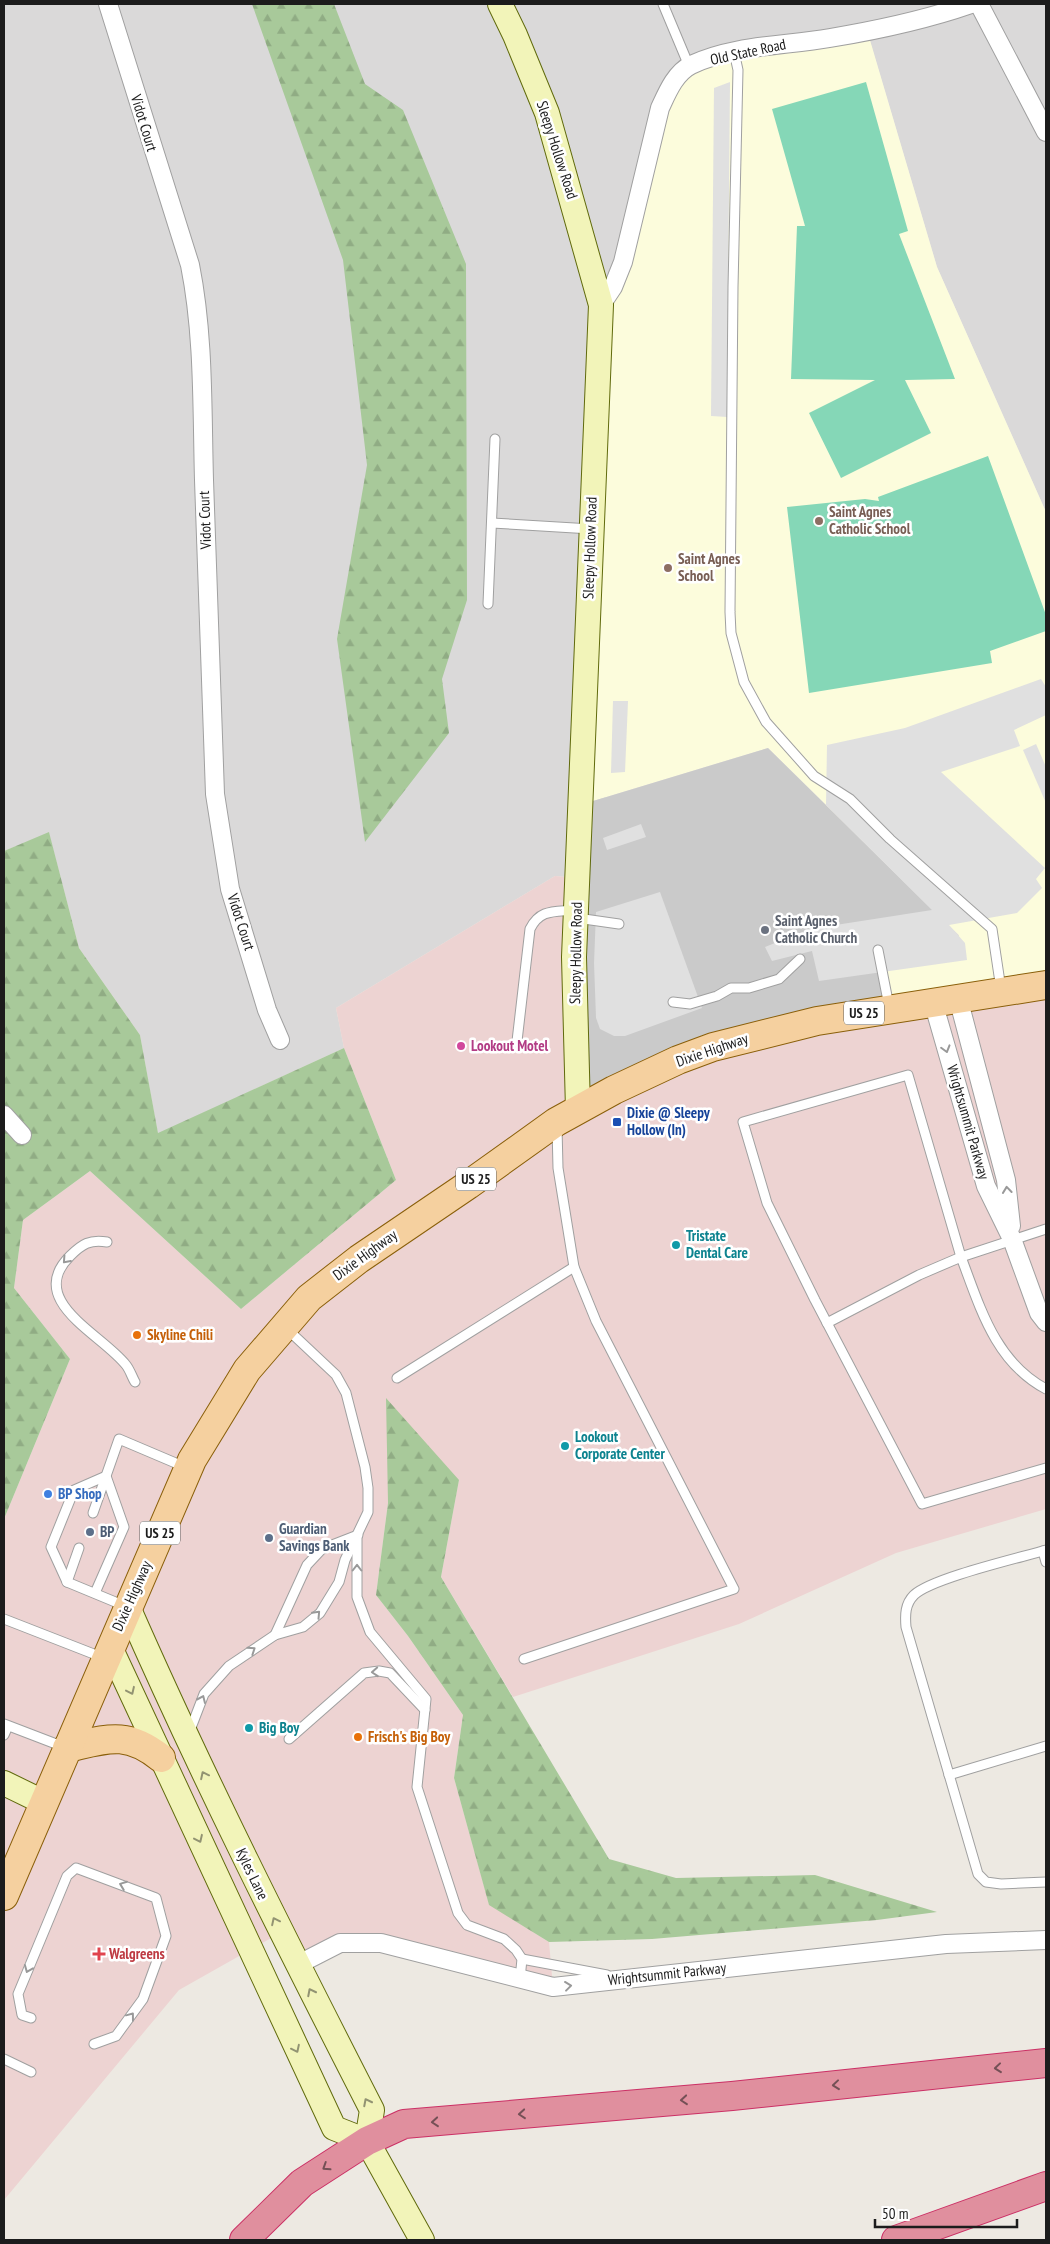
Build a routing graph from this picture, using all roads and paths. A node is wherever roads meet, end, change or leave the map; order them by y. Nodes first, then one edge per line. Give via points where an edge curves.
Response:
1 (108, 4) edge
2 (500, 4) edge
3 (663, 4) edge
4 (971, 4) edge
5 (978, 4) edge
6 (734, 52) junction
7 (689, 66) junction
8 (1046, 132) edge
9 (602, 305) junction
10 (495, 440) dead end
11 (492, 523) junction
12 (591, 529) junction
13 (488, 604) dead end
14 (576, 914) junction
15 (619, 924) dead end
16 (878, 950) dead end
17 (800, 959) dead end
18 (1046, 985) edge
19 (1002, 992) junction
20 (945, 1000) junction
21 (673, 1002) dead end
22 (890, 1009) junction
23 (280, 1040) dead end
24 (517, 1041) dead end
25 (4, 1115) edge
26 (568, 1116) junction
27 (22, 1135) dead end
28 (1046, 1229) edge
29 (1012, 1239) junction
30 (107, 1242) dead end
31 (960, 1257) junction
32 (574, 1267) junction
33 (1046, 1322) edge
34 (827, 1323) junction
35 (284, 1326) junction
36 (397, 1378) dead end
37 (135, 1382) dead end
38 (1046, 1388) edge
39 (188, 1468) junction
40 (1046, 1468) edge
41 (106, 1476) junction
42 (93, 1512) dead end
43 (358, 1535) junction
44 (79, 1548) dead end
45 (1045, 1550) edge
46 (1046, 1562) edge
47 (67, 1582) junction
48 (95, 1594) junction
49 (128, 1607) junction
50 (4, 1618) edge
51 (275, 1635) junction
52 (108, 1653) junction
53 (524, 1658) dead end
54 (425, 1710) junction
55 (6, 1725) edge
56 (4, 1735) edge
57 (290, 1739) dead end
58 (187, 1740) junction
59 (1046, 1746) edge
60 (66, 1748) junction
61 (161, 1758) junction
62 (949, 1775) junction
63 (4, 1783) edge
64 (43, 1802) junction
65 (1046, 1882) edge
66 (4, 1896) edge
67 (1046, 1940) edge
68 (522, 1959) junction
69 (297, 1965) junction
70 (630, 1978) junction
71 (520, 1979) junction
72 (31, 2018) dead end
73 (94, 2044) dead end
74 (4, 2059) edge
75 (1046, 2063) edge
76 (31, 2072) dead end
77 (367, 2141) junction
78 (1046, 2186) edge
79 (244, 2240) edge
80 (422, 2240) edge
81 (896, 2240) edge

1 - 23 street, Vidot Court via 190,265 197,299 218,822 230,889 267,1010
2 - 9 main road, Sleepy Hollow Road via 550,122
3 - 7 lane
4 - 6 street, Old State Road via 902,25
5 - 8 street
6 - 7 street, Old State Road
6 - 19 lane via 738,70 730,612 735,651 744,682 766,722 807,769 850,799 992,929
7 - 9 street, Old State Road via 669,89 660,108 623,262
9 - 12 main road, Sleepy Hollow Road
10 - 11 lane
11 - 12 lane
11 - 13 lane
12 - 14 main road, Sleepy Hollow Road
14 - 15 lane
14 - 24 lane via 547,912 535,919 530,929
14 - 26 main road, Sleepy Hollow Road
16 - 22 lane
17 - 21 lane via 779,979 750,988 731,988 690,1004
18 - 19 main road, Dixie Highway / US 25
19 - 20 main road, Dixie Highway / US 25
20 - 22 main road, Dixie Highway / US 25
29 -> 20 street, Wrightsummit Parkway via 1006,1180
20 -> 29 street, Wrightsummit Parkway via 986,1186
22 - 26 main road, Dixie Highway / US 25 via 816,1021 713,1047 614,1090
25 - 27 street
26 - 32 lane via 558,1168
26 - 35 main road, Dixie Highway / US 25 via 358,1259 309,1298
28 - 29 lane
29 - 31 lane
29 - 33 street, Wrightsummit Parkway via 1039,1313
30 -> 37 lane via 94,1240 81,1244 61,1264 55,1277 56,1288 70,1313 126,1365
31 - 34 lane
31 - 34 lane via 908,1074 743,1122 767,1203
31 - 38 lane via 988,1328 1007,1358 1035,1383
32 - 36 lane
32 - 53 lane via 596,1322 734,1589
34 - 40 lane via 922,1504
35 - 39 main road, Dixie Highway / US 25 via 247,1370
35 - 43 lane via 336,1375 346,1393 368,1488 368,1512
39 - 41 lane via 119,1439
39 - 49 main road, Dixie Highway / US 25
41 - 42 lane
41 - 47 lane via 74,1490 51,1546
41 - 48 lane via 124,1527
43 - 51 lane via 322,1549 306,1565
51 -> 43 lane via 303,1628 320,1613 339,1582 345,1560
54 -> 43 lane via 426,1699 370,1632 357,1597
44 - 47 lane
45 - 46 lane
45 - 62 lane via 934,1584 914,1595 905,1611 906,1628
47 - 48 lane
48 - 49 lane
49 - 52 main road, Dixie Highway / US 25
49 - 58 main road, Kyles Lane
50 - 52 lane
58 -> 51 lane via 204,1694 229,1666
52 - 60 main road, Dixie Highway / US 25
52 -> 61 main road
54 -> 57 lane via 390,1673 364,1674
54 - 68 lane via 417,1787 458,1913 467,1926 504,1939
55 - 56 lane
55 - 60 lane
69 -> 58 main road, Kyles Lane
59 - 62 lane
60 - 61 main road via 102,1740 126,1739 146,1746
60 - 64 main road, Dixie Highway / US 25
61 -> 77 main road via 334,2128
62 - 65 lane via 978,1874 986,1882 1001,1884
63 - 64 main road
64 - 66 main road, Dixie Highway / US 25
67 - 70 street, Wrightsummit Parkway via 946,1944
68 - 70 lane
68 - 71 lane
69 - 71 street, Wrightsummit Parkway via 340,1943 381,1943
77 -> 69 main road, Kyles Lane via 372,2110
71 -> 70 street, Wrightsummit Parkway via 553,1987
73 -> 72 lane via 116,2036 144,1999 166,1936 156,1898 76,1868 66,1876 18,1994 22,2015
74 - 76 lane
75 -> 77 highway via 732,2096 404,2124
77 -> 79 highway via 302,2183
77 - 80 main road
78 - 81 highway

